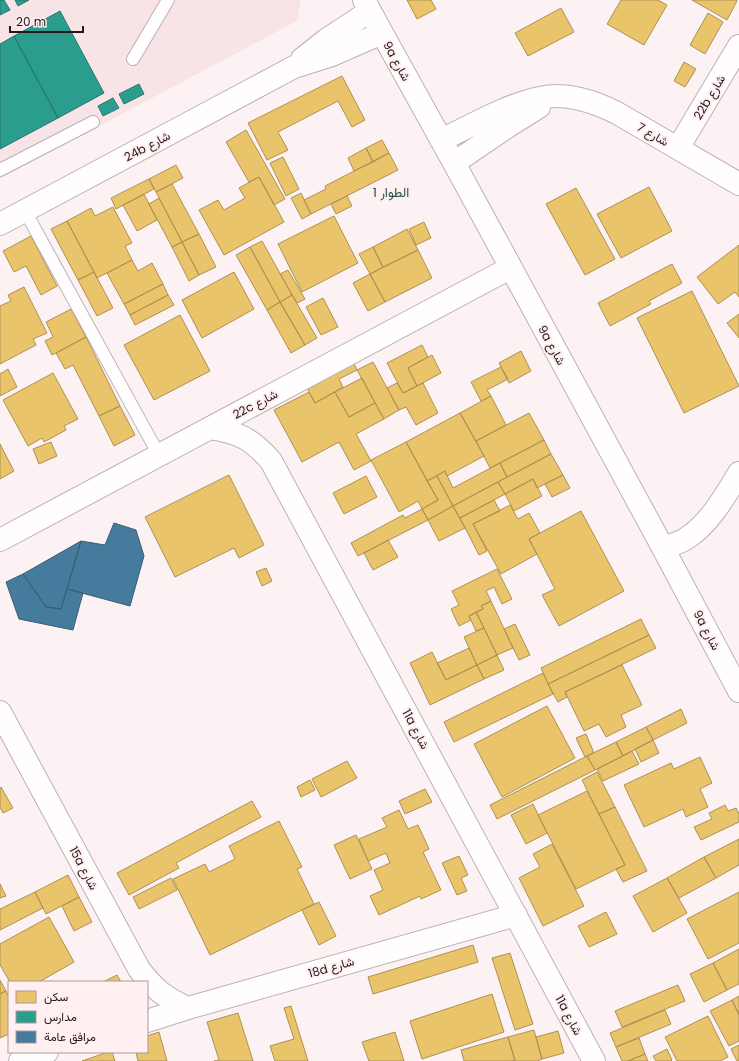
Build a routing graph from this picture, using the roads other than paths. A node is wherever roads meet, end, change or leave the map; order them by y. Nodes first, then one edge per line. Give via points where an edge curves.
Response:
1 (168, 0) edge
2 (367, 6) edge
3 (382, 33) junction
4 (739, 46) edge
5 (133, 58) dead end
6 (294, 67) junction
7 (562, 96) junction
8 (94, 122) dead end
9 (441, 140) junction
10 (678, 148) junction
11 (454, 163) junction
12 (0, 170) edge
13 (739, 184) edge
14 (25, 211) junction
15 (0, 224) edge
16 (510, 268) junction
17 (210, 428) junction
18 (159, 455) junction
19 (739, 473) edge
20 (0, 540) edge
21 (664, 548) junction
22 (739, 691) edge
23 (0, 712) edge
24 (516, 915) junction
25 (147, 981) edge
26 (148, 982) edge
27 (188, 1008) junction
28 (148, 1021) edge
29 (44, 1053) edge
30 (20, 1061) edge
31 (594, 1061) edge

1 - 5 lane
2 - 3 street, 9a شارع
2 - 6 street, 24b شارع
3 - 6 street, 24b شارع via 332,55
3 - 9 street, 9a شارع
4 - 10 street, 22b شارع
6 - 14 street, 24b شارع
7 - 9 street, شارع 7 via 521,103
7 - 10 street, شارع 7 via 597,104
7 - 11 street via 525,115
8 - 12 lane
9 - 11 street, 9a شارع
10 - 13 street, شارع 7
11 - 16 street, 9a شارع
14 - 15 street, 24b شارع
14 - 18 lane
16 - 17 street, 22c شارع
16 - 21 street, 9a شارع
17 - 18 street, 22c شارع
17 - 24 street, 11a شارع via 238,434 262,450 271,461
18 - 20 street, 22c شارع
19 - 21 street via 719,505 698,529 686,539
21 - 22 street, 9a شارع
23 - 25 street, 15a شارع
24 - 27 street, 18d شارع
24 - 31 street, 11a شارع
26 - 27 street, 15a شارع via 173,1002
27 - 28 street, 18d شارع
29 - 30 street

